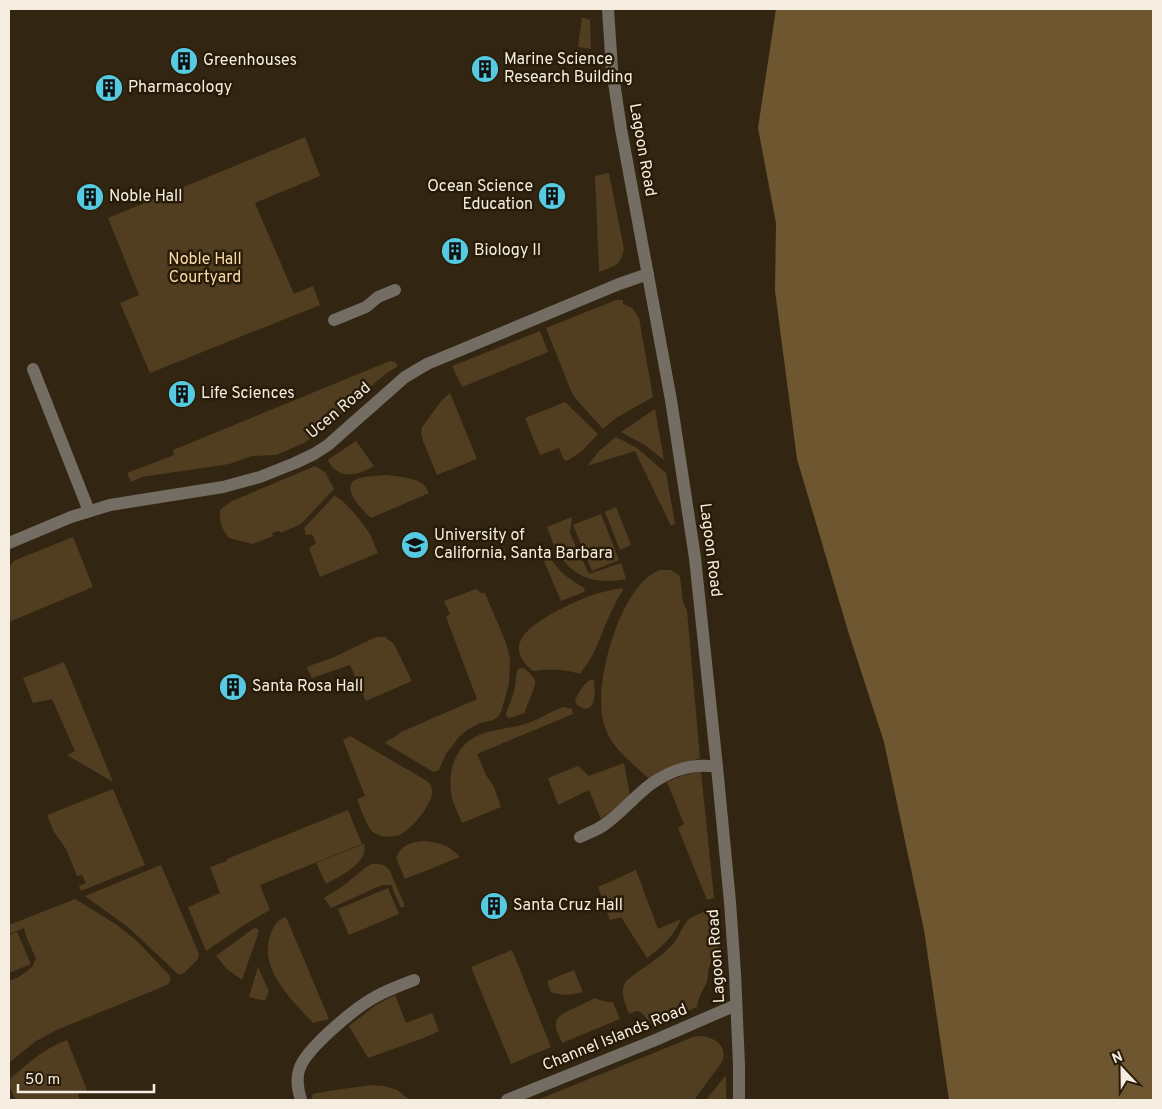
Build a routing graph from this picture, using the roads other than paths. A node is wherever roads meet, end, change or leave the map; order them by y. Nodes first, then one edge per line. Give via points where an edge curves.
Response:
1 (608, 9) edge
2 (648, 274) junction
3 (395, 290) dead end
4 (334, 320) dead end
5 (33, 369) dead end
6 (89, 511) junction
7 (9, 543) edge
8 (717, 767) junction
9 (580, 837) dead end
10 (414, 980) dead end
11 (736, 1005) junction
12 (301, 1100) edge
13 (507, 1100) edge
14 (740, 1100) edge

1 - 2 street, Lagoon Road via 621,129
2 - 6 street, Ucen Road via 427,364 406,377 328,445 295,463 223,487
2 - 8 street, Lagoon Road via 696,558
3 - 4 street
5 - 6 street
6 - 7 street, Ucen Road
8 - 9 street via 704,765 669,773 650,784 604,826
8 - 11 street, Lagoon Road
10 - 12 street via 375,997 323,1038 299,1068 297,1081
11 - 13 street, Channel Islands Road
11 - 14 street, Lagoon Road

